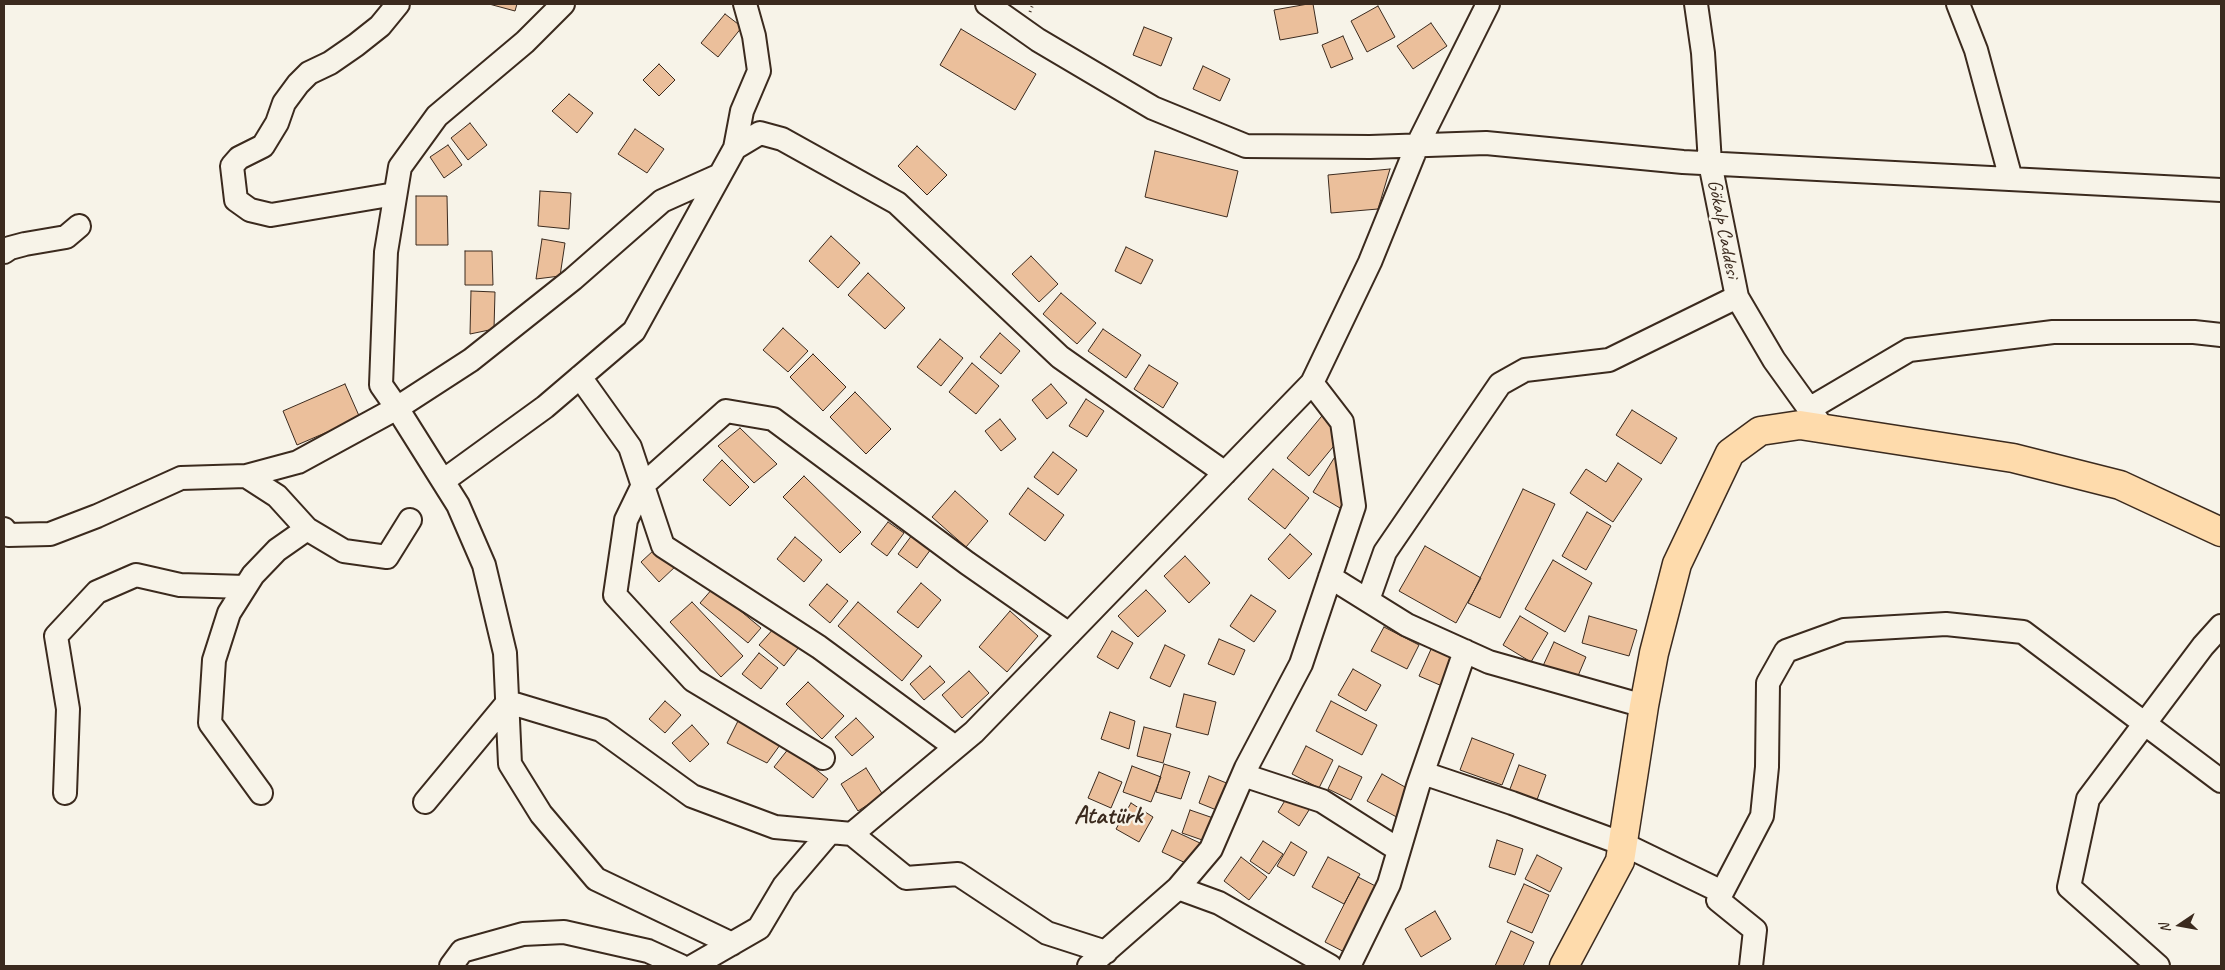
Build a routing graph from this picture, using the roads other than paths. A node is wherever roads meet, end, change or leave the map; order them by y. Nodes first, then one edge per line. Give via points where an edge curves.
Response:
1 (398, 4) edge
2 (564, 4) edge
3 (745, 4) edge
4 (987, 4) edge
5 (1488, 4) edge
6 (1696, 4) edge
7 (1958, 4) edge
8 (1418, 146) junction
9 (735, 148) junction
10 (1710, 163) junction
11 (720, 176) junction
12 (2010, 179) junction
13 (2221, 190) edge
14 (395, 194) junction
15 (79, 226) dead end
16 (4, 252) edge
17 (1737, 297) junction
18 (2221, 335) edge
19 (580, 377) junction
20 (1312, 383) junction
21 (397, 408) junction
22 (1816, 419) junction
23 (1225, 473) junction
24 (246, 476) junction
25 (443, 481) junction
26 (643, 485) junction
27 (410, 520) dead end
28 (4, 529) edge
29 (307, 529) junction
30 (2221, 532) edge
31 (1330, 577) junction
32 (245, 587) junction
33 (1368, 600) junction
34 (2221, 626) edge
35 (1069, 634) junction
36 (1465, 651) junction
37 (508, 702) junction
38 (1644, 706) junction
39 (2145, 723) junction
40 (955, 748) junction
41 (823, 758) dead end
42 (1423, 773) junction
43 (1243, 775) junction
44 (2221, 781) edge
45 (65, 793) dead end
46 (261, 793) dead end
47 (425, 802) dead end
48 (830, 832) junction
49 (852, 834) junction
50 (1623, 844) junction
51 (1399, 850) junction
52 (1178, 888) junction
53 (1722, 892) junction
54 (732, 944) junction
55 (1097, 959) edge
56 (1306, 960) edge
57 (451, 966) edge
58 (682, 966) edge
59 (693, 966) edge
60 (1330, 966) edge
61 (1349, 966) edge
62 (1564, 966) edge
63 (1751, 966) edge
64 (2158, 966) edge

1 - 14 street via 380,26 356,45 309,73 284,103 264,146 239,158 232,166 236,200 250,210 271,215
2 - 14 street via 436,116 400,167
3 - 9 street via 759,71 742,111
4 - 8 street via 1038,40 1153,108 1246,146
5 - 8 street
6 - 10 street, Gökalp Caddesi via 1703,53
7 - 12 street via 1976,50
8 - 10 street via 1486,143
8 - 20 street via 1370,262
9 - 11 street
9 - 23 street via 760,133 782,139 897,204 1060,357
10 - 12 street
10 - 17 street, Gökalp Caddesi
11 - 19 street via 634,332
11 - 21 street via 662,201 573,279 471,360
12 - 13 street
14 - 21 street via 386,252 381,385
15 - 16 street via 66,237 25,244
17 - 22 street, Gökalp Caddesi via 1774,360
17 - 33 street via 1609,360 1525,370 1500,384 1385,552
18 - 22 street via 2194,332 2053,332 1909,350
19 - 25 street via 545,407
19 - 26 street via 630,447
20 - 23 street
20 - 31 street via 1342,422 1354,506
21 - 24 street via 298,462
21 - 25 street
22 - 30 main road via 2013,458 2120,485
22 - 38 main road via 1760,432 1730,453 1677,564
23 - 35 street
24 - 28 street via 181,478 50,534 8,535
24 - 29 street via 277,496
25 - 37 street via 458,505 484,565 505,653
26 - 35 street via 726,411 773,419
26 - 40 street via 663,546 819,648
26 - 41 street via 626,520 615,595 693,680
27 - 29 street via 388,557 344,551
29 - 32 street via 277,550
31 - 33 street
31 - 43 street via 1301,664
32 - 45 street via 180,585 136,575 97,592 56,636 68,709
32 - 46 street via 228,613 214,660 210,722
33 - 36 street via 1407,625
34 - 39 street via 2202,646
35 - 40 street
36 - 38 street via 1489,662
36 - 42 street
37 - 47 street
37 - 48 street via 601,730 692,796 775,827
37 - 54 street via 510,764 541,814 596,878
38 - 50 main road
39 - 44 street
39 - 53 street via 2023,632 1946,624 1844,630 1786,651 1768,683 1767,766 1762,816
39 - 64 street via 2088,799 2069,887
40 - 49 street
42 - 50 street
42 - 51 street
43 - 51 street via 1322,801
43 - 52 street via 1211,849
48 - 49 street
48 - 54 street via 784,886 759,928
49 - 55 street via 906,878 958,874 1047,933
50 - 53 street
50 - 62 main road via 1620,861
51 - 61 street via 1389,884
52 - 55 street
52 - 56 street via 1219,903
53 - 63 street via 1718,900 1755,930
54 - 59 street
56 - 60 street
57 - 58 street via 462,951 523,934 564,932 648,951

